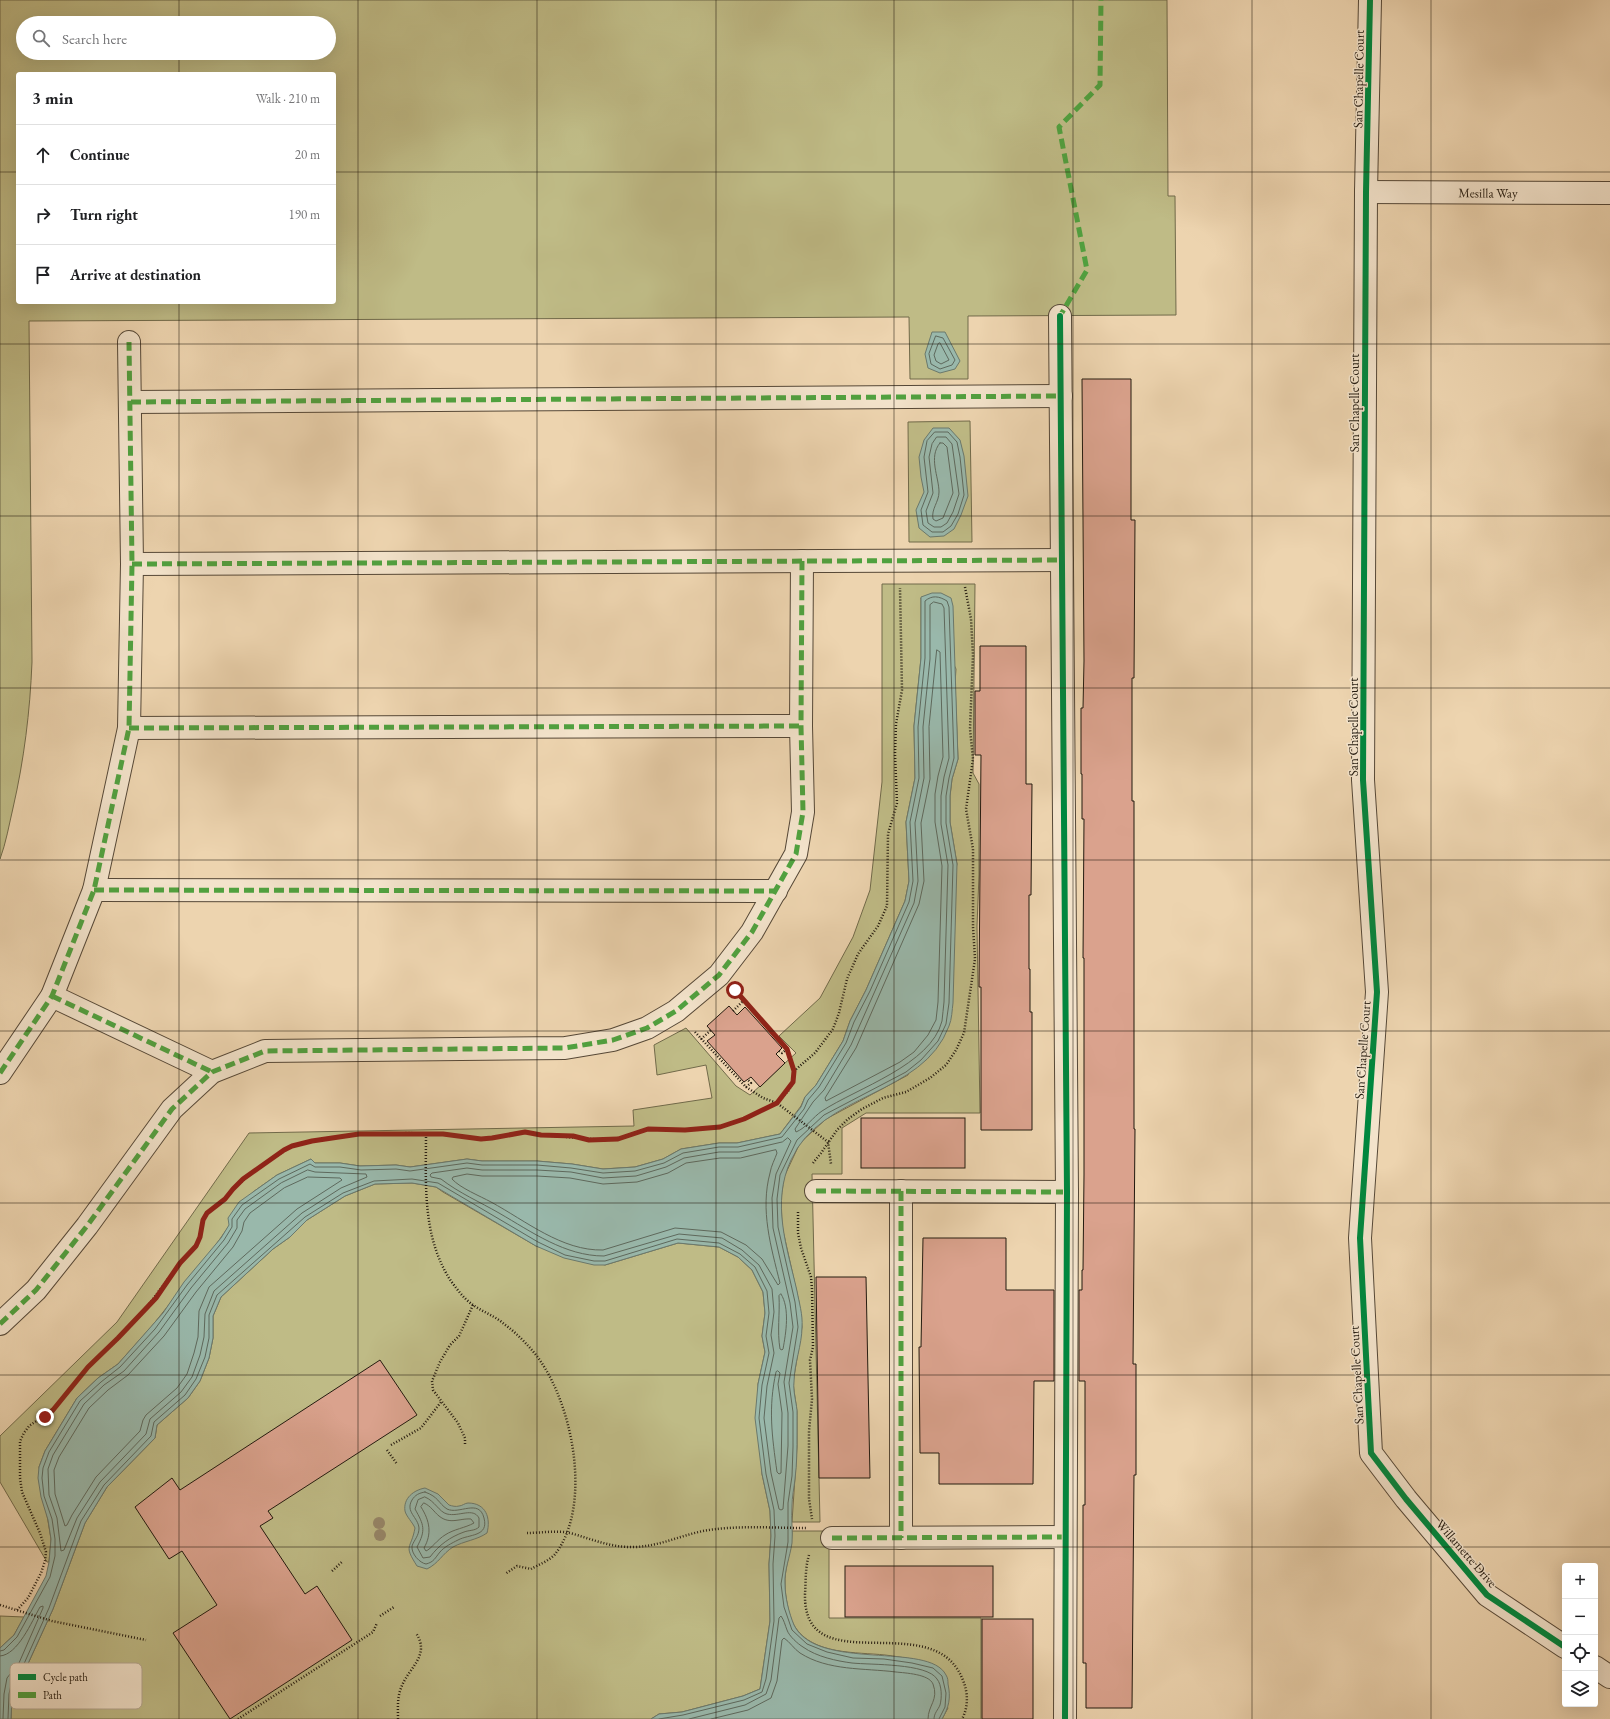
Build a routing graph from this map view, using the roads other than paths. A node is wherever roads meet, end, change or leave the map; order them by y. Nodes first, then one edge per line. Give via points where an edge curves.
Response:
1 (1370, 0) edge
2 (1366, 192) junction
3 (1610, 193) edge
4 (1060, 316) dead end
5 (129, 342) dead end
6 (1061, 396) junction
7 (130, 402) junction
8 (1062, 560) junction
9 (802, 561) junction
10 (132, 564) junction
11 (801, 726) junction
12 (129, 728) junction
13 (94, 890) junction
14 (776, 891) junction
15 (52, 996) junction
16 (212, 1072) junction
17 (0, 1073) edge
18 (816, 1191) dead end
19 (901, 1191) junction
20 (1067, 1192) junction
21 (0, 1324) edge
22 (1371, 1453) joint
23 (1065, 1537) junction
24 (832, 1538) dead end
25 (901, 1538) junction
26 (1562, 1645) edge
27 (1598, 1669) edge
28 (1610, 1677) edge
29 (1065, 1719) edge

1 - 2 street, San Chapelle Court
2 - 3 street, Mesilla Way
2 - 22 street, San Chapelle Court via 1363,780 1377,992 1360,1238
4 - 6 street
5 - 7 street
6 - 7 street
6 - 8 street
7 - 10 street
8 - 9 street
8 - 20 street
9 - 10 street
9 - 11 street
10 - 12 street
11 - 12 street
11 - 14 street via 803,812 796,854
12 - 13 street
13 - 14 street
13 - 15 street
14 - 16 street via 752,932 719,975 676,1011 647,1028 613,1040 565,1048 265,1051
15 - 16 street
15 - 17 street
16 - 21 street via 172,1109 78,1238 36,1290
18 - 19 street
19 - 20 street
19 - 25 street
20 - 23 street
22 - 26 street, Willamette Drive via 1487,1595
23 - 25 street
23 - 29 street
24 - 25 street
27 - 28 street

